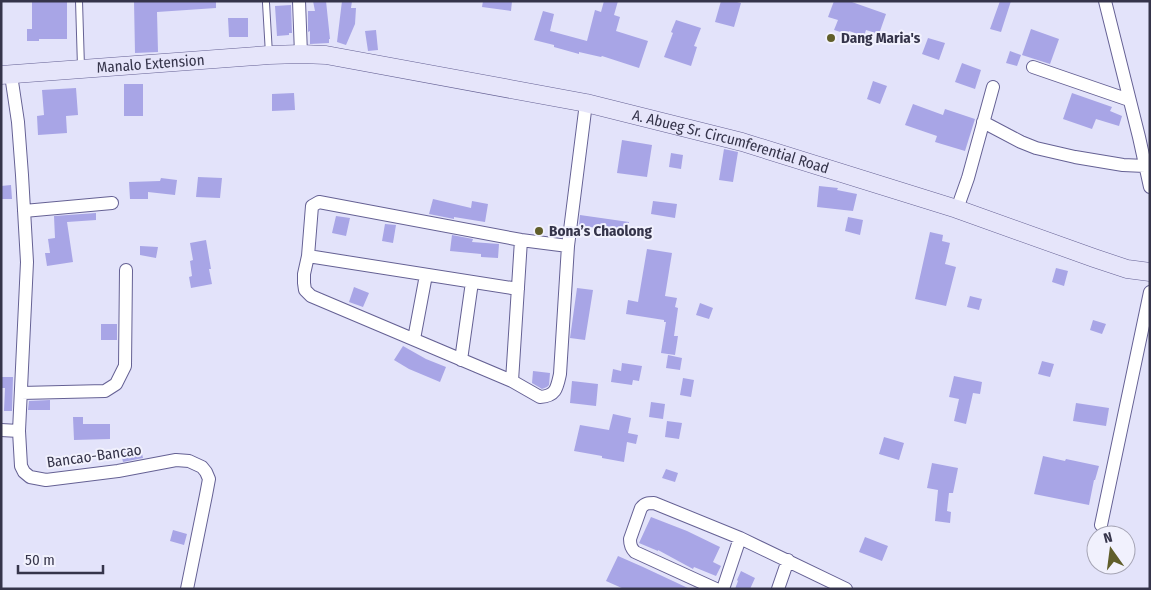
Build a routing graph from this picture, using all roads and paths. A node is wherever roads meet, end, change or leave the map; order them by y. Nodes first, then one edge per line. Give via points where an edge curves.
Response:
1 (79, 1) edge
2 (299, 1) edge
3 (1105, 1) edge
4 (266, 3) dead end
5 (301, 54) junction
6 (269, 55) junction
7 (1033, 67) dead end
8 (81, 69) junction
9 (6, 75) edge
10 (993, 87) dead end
11 (1129, 100) junction
12 (586, 103) junction
13 (983, 122) junction
14 (1145, 166) junction
15 (1150, 187) edge
16 (112, 203) dead end
17 (957, 209) junction
18 (24, 211) junction
19 (521, 240) junction
20 (568, 246) junction
21 (308, 256) junction
22 (126, 270) dead end
23 (1150, 272) edge
24 (426, 275) junction
25 (472, 282) junction
26 (518, 289) junction
27 (1150, 292) edge
28 (414, 339) junction
29 (462, 360) junction
30 (512, 381) junction
31 (21, 393) junction
32 (1, 430) edge
33 (19, 430) junction
34 (1101, 525) dead end
35 (740, 538) junction
36 (788, 560) junction
37 (841, 588) edge
38 (187, 589) edge
39 (716, 589) edge
40 (723, 589) edge
41 (778, 589) edge

1 - 8 lane
2 - 5 street
3 - 11 street
4 - 6 lane
5 - 6 street, Manalo Extension
5 - 12 street, A. Abueg Sr. Circumferential Road via 326,55
6 - 8 street, Manalo Extension
7 - 11 street
8 - 9 street, Manalo Extension
9 - 18 street, Bancao-Bancao via 18,122
10 - 13 street
11 - 14 street
12 - 17 street, A. Abueg Sr. Circumferential Road via 742,142
12 - 20 street
13 - 14 street via 1036,148 1123,165
13 - 17 street
14 - 15 street
16 - 18 street
17 - 23 street, A. Abueg Sr. Circumferential Road via 1127,269
18 - 31 street, Bancao-Bancao via 27,262
19 - 20 street
19 - 21 street via 319,202 312,206
19 - 26 street
20 - 30 street via 558,384 551,395 540,397
21 - 24 street
21 - 28 street via 304,283 311,296
22 - 31 street via 125,366 116,384 105,391
24 - 25 street
24 - 28 street
25 - 26 street
25 - 29 street
26 - 30 street
27 - 34 street
28 - 29 street
29 - 30 street
31 - 33 street, Bancao-Bancao
32 - 33 street
33 - 38 street, Bancao-Bancao via 21,466 30,477 37,479 118,471 176,460 189,460 202,467 209,479
35 - 36 street
35 - 39 street via 654,502 641,508 630,539 634,552
35 - 40 street
36 - 37 street
36 - 41 street

